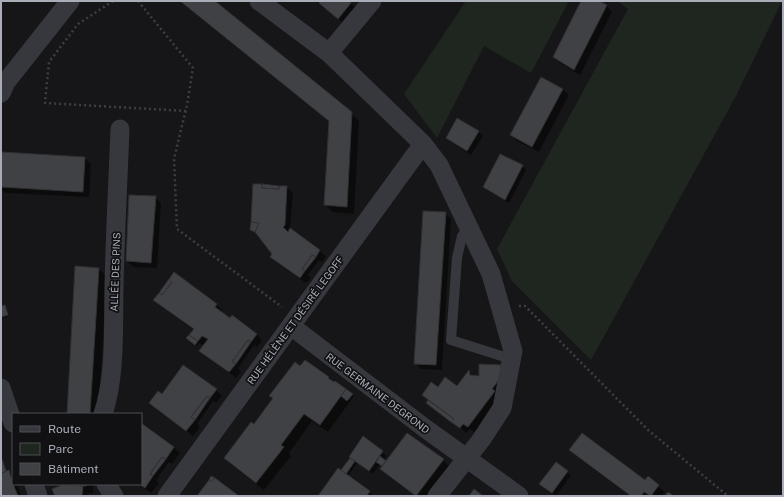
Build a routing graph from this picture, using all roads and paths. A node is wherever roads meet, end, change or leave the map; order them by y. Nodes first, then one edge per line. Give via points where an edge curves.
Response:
1 (70, 1) edge
2 (113, 1) edge
3 (138, 1) edge
4 (259, 1) edge
5 (372, 1) edge
6 (329, 53) junction
7 (1, 92) edge
8 (186, 111) junction
9 (120, 129) dead end
10 (423, 144) junction
11 (469, 227) junction
12 (500, 307) junction
13 (294, 322) junction
14 (511, 359) junction
15 (1, 388) edge
16 (103, 413) edge
17 (12, 420) edge
18 (466, 459) junction
19 (34, 485) edge
20 (107, 485) edge
21 (38, 496) edge
22 (114, 496) edge
23 (167, 496) edge
24 (437, 496) edge
25 (519, 496) edge
26 (728, 496) edge

1 - 7 street via 6,82
2 - 8 path via 78,24 49,62 45,103
3 - 8 path via 193,68
4 - 6 street
5 - 6 street
6 - 10 street
8 - 13 path via 174,159 178,229
9 - 16 street, ALLÉE DES PINS via 113,352 108,399
10 - 11 street via 439,164
10 - 13 street, RUE HÉLÈNE ET DÉSIRÉ LEGOFF
11 - 12 street via 491,274
11 - 14 lane via 462,236 457,258 451,340
12 - 14 street via 513,351
12 - 26 path via 525,306 648,430
13 - 18 street, RUE GERMAINE DEGROND
13 - 23 street, RUE HÉLÈNE ET DÉSIRÉ LEGOFF
14 - 18 street via 502,408
15 - 17 street
18 - 24 street
18 - 25 street, RUE GERMAINE DEGROND
19 - 21 street
20 - 22 street

